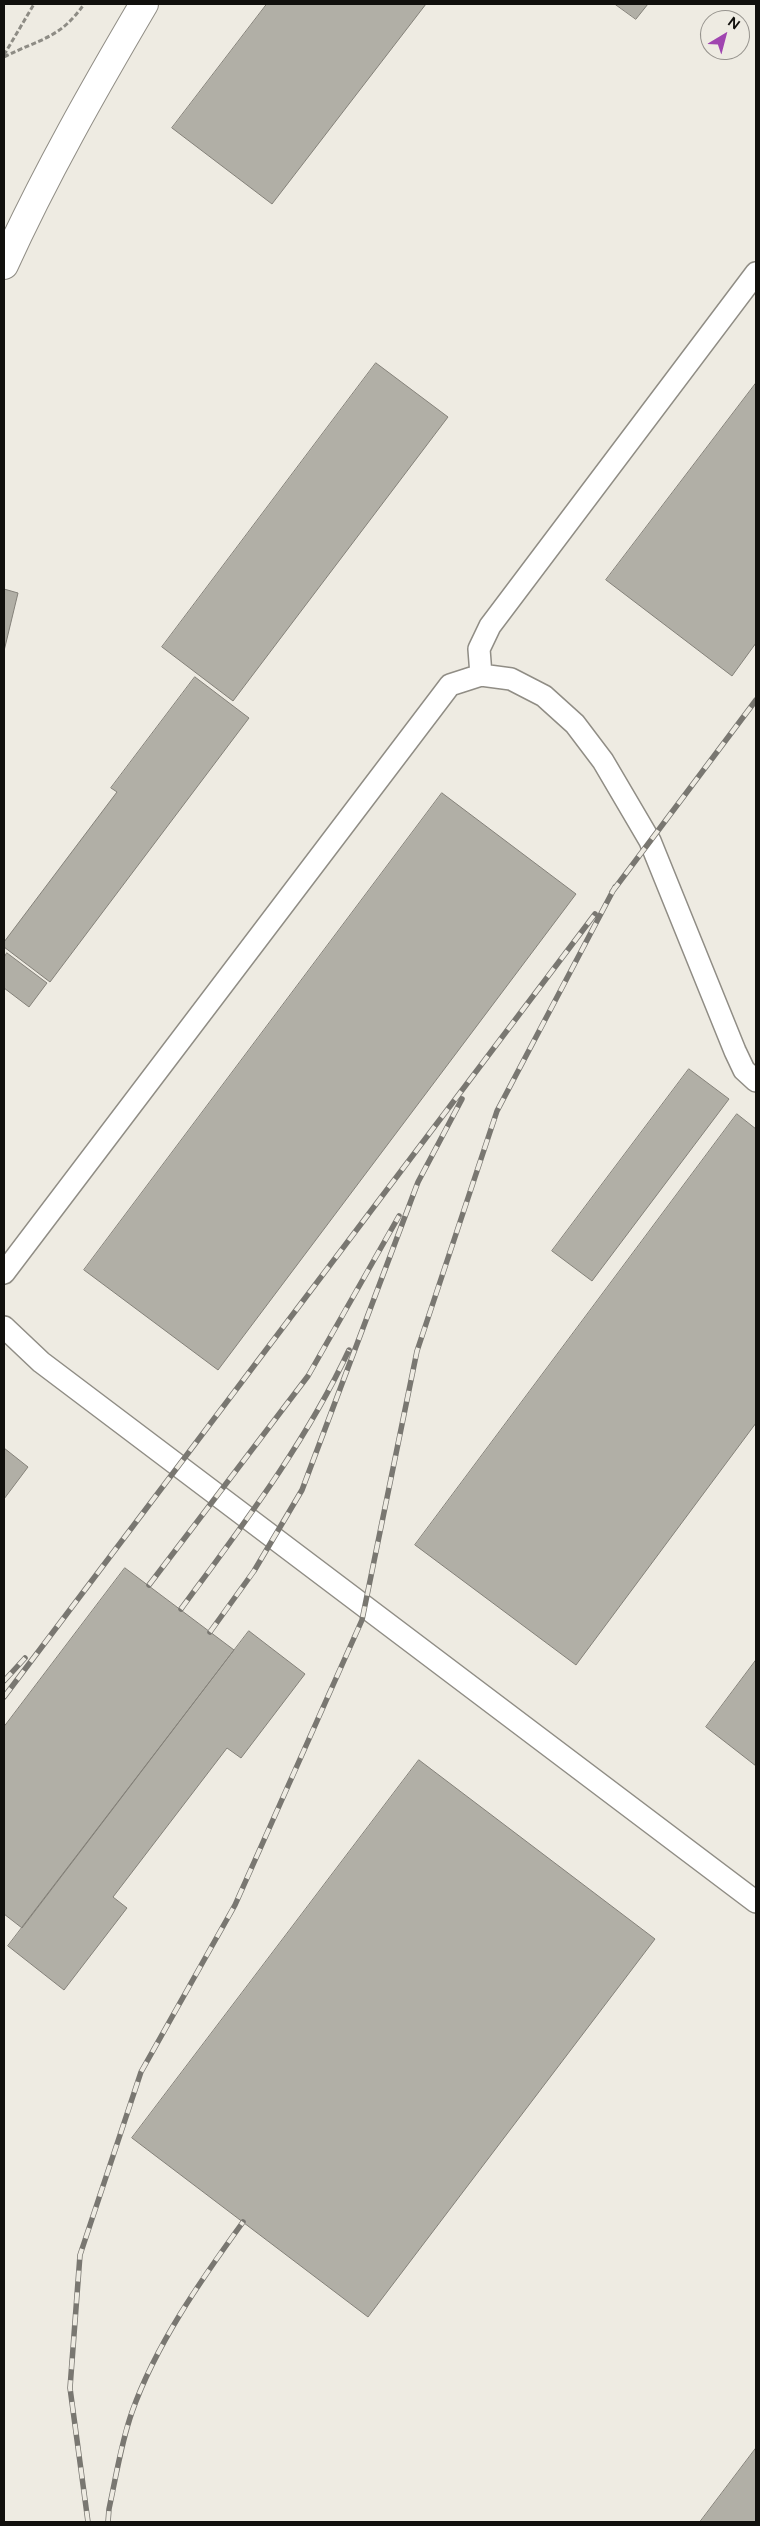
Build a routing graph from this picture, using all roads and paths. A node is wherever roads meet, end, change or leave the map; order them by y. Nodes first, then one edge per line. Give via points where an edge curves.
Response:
1 (34, 4) edge
2 (84, 4) edge
3 (144, 4) edge
4 (4, 56) edge
5 (4, 265) edge
6 (756, 273) edge
7 (481, 675) junction
8 (756, 1081) edge
9 (4, 1273) edge
10 (4, 1327) edge
11 (756, 1902) edge

1 - 4 path
2 - 4 path via 73,20 53,36
3 - 5 street via 35,196
6 - 7 lane via 490,626 479,649
7 - 8 lane via 511,679 544,696 575,724 603,761 650,841 735,1051 744,1070
7 - 9 lane via 450,685
10 - 11 lane via 41,1362

